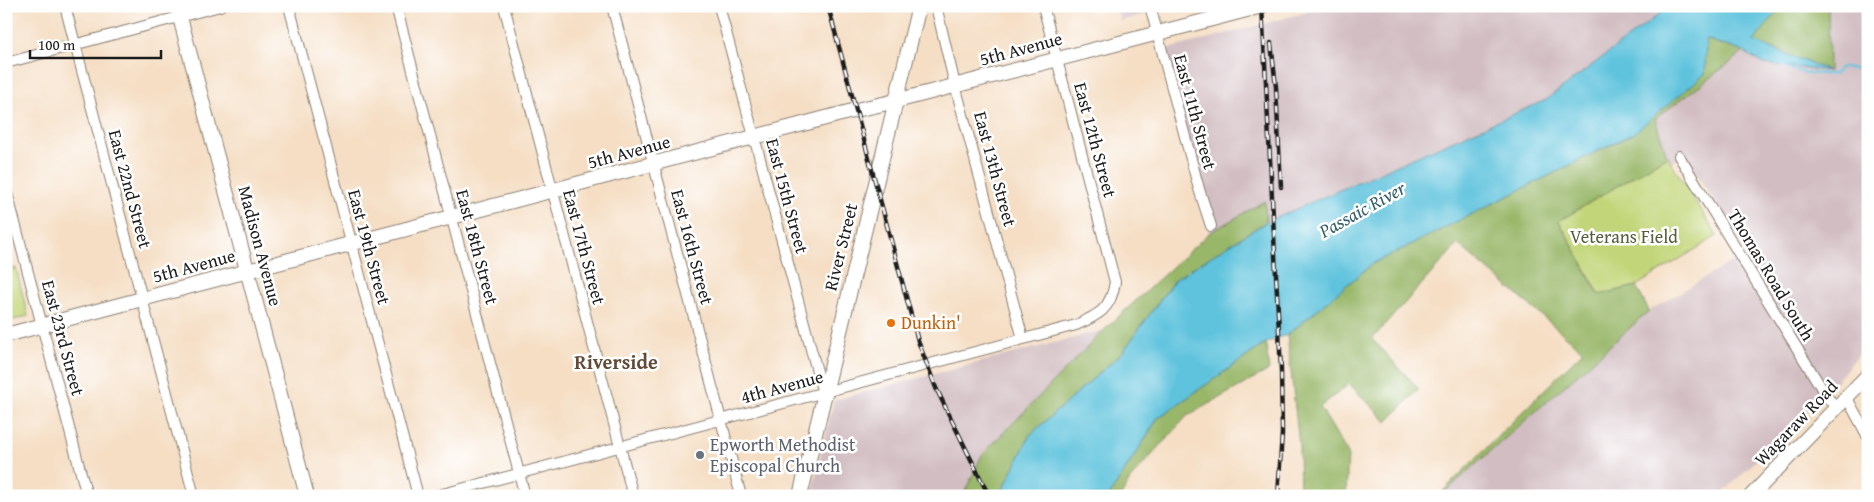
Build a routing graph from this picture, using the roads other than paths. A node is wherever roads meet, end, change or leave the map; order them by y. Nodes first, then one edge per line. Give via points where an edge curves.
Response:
1 (66, 6) edge
2 (220, 6) edge
3 (289, 6) edge
4 (396, 6) edge
5 (504, 6) edge
6 (612, 6) edge
7 (719, 6) edge
8 (919, 6) edge
9 (936, 6) edge
10 (1043, 6) edge
11 (1150, 6) edge
12 (1262, 6) edge
13 (179, 12) edge
14 (1156, 32) junction
15 (75, 44) junction
16 (1057, 58) junction
17 (6, 63) edge
18 (956, 85) junction
19 (896, 101) junction
20 (754, 138) junction
21 (1679, 156) dead end
22 (654, 164) junction
23 (6, 189) edge
24 (552, 191) junction
25 (452, 218) junction
26 (1211, 226) dead end
27 (351, 244) junction
28 (247, 272) junction
29 (1115, 282) joint
30 (142, 299) junction
31 (42, 325) junction
32 (6, 335) edge
33 (1023, 339) junction
34 (1868, 376) edge
35 (825, 392) junction
36 (1842, 403) junction
37 (721, 420) junction
38 (1868, 437) edge
39 (620, 447) junction
40 (520, 474) junction
41 (87, 496) edge
42 (194, 496) edge
43 (307, 496) edge
44 (418, 496) edge
45 (435, 496) edge
46 (525, 496) edge
47 (633, 496) edge
48 (741, 496) edge
49 (800, 496) edge
50 (1751, 496) edge

1 - 15 street, East 22nd Street
2 - 13 street
3 - 27 street, East 19th Street
4 - 25 street, East 18th Street
5 - 24 street, East 17th Street
6 - 22 street, East 16th Street
7 - 20 street, East 15th Street
8 - 19 main road, River Street
9 - 18 street, East 13th Street
10 - 16 street, East 12th Street
11 - 14 street, East 11th Street
12 - 14 main road, 5th Avenue
13 - 15 street
13 - 28 main road, Madison Avenue
14 - 16 main road, 5th Avenue
14 - 26 street, East 11th Street
15 - 17 street
15 - 30 street, East 22nd Street
16 - 18 main road, 5th Avenue
16 - 29 street, East 12th Street
18 - 19 main road, 5th Avenue
18 - 33 street, East 13th Street
19 - 20 main road, 5th Avenue
19 - 35 main road, River Street
20 - 22 main road, 5th Avenue
20 - 35 street, East 15th Street
21 - 36 street, Thomas Road South via 1827,397
22 - 24 main road, 5th Avenue
22 - 37 street, East 16th Street
23 - 31 street, East 23rd Street
24 - 25 main road, 5th Avenue
24 - 39 street, East 17th Street
25 - 27 main road, 5th Avenue
25 - 40 street, East 18th Street
27 - 28 main road, 5th Avenue
27 - 44 street, East 19th Street
28 - 30 main road, 5th Avenue
28 - 43 main road, Madison Avenue
29 - 33 street, 4th Avenue via 1110,300 1095,317
30 - 31 main road, 5th Avenue
30 - 42 street, East 22nd Street
31 - 32 main road, 5th Avenue
31 - 41 street, East 23rd Street
33 - 35 street, 4th Avenue
34 - 36 main road, Wagaraw Road
35 - 37 street, 4th Avenue
35 - 49 main road, River Street
36 - 38 street, Thomas Road South
36 - 50 main road, Wagaraw Road
37 - 39 street, 4th Avenue
37 - 48 street, East 16th Street
39 - 40 street, 4th Avenue
39 - 47 street, East 17th Street
40 - 45 street, 4th Avenue
40 - 46 street, East 18th Street

